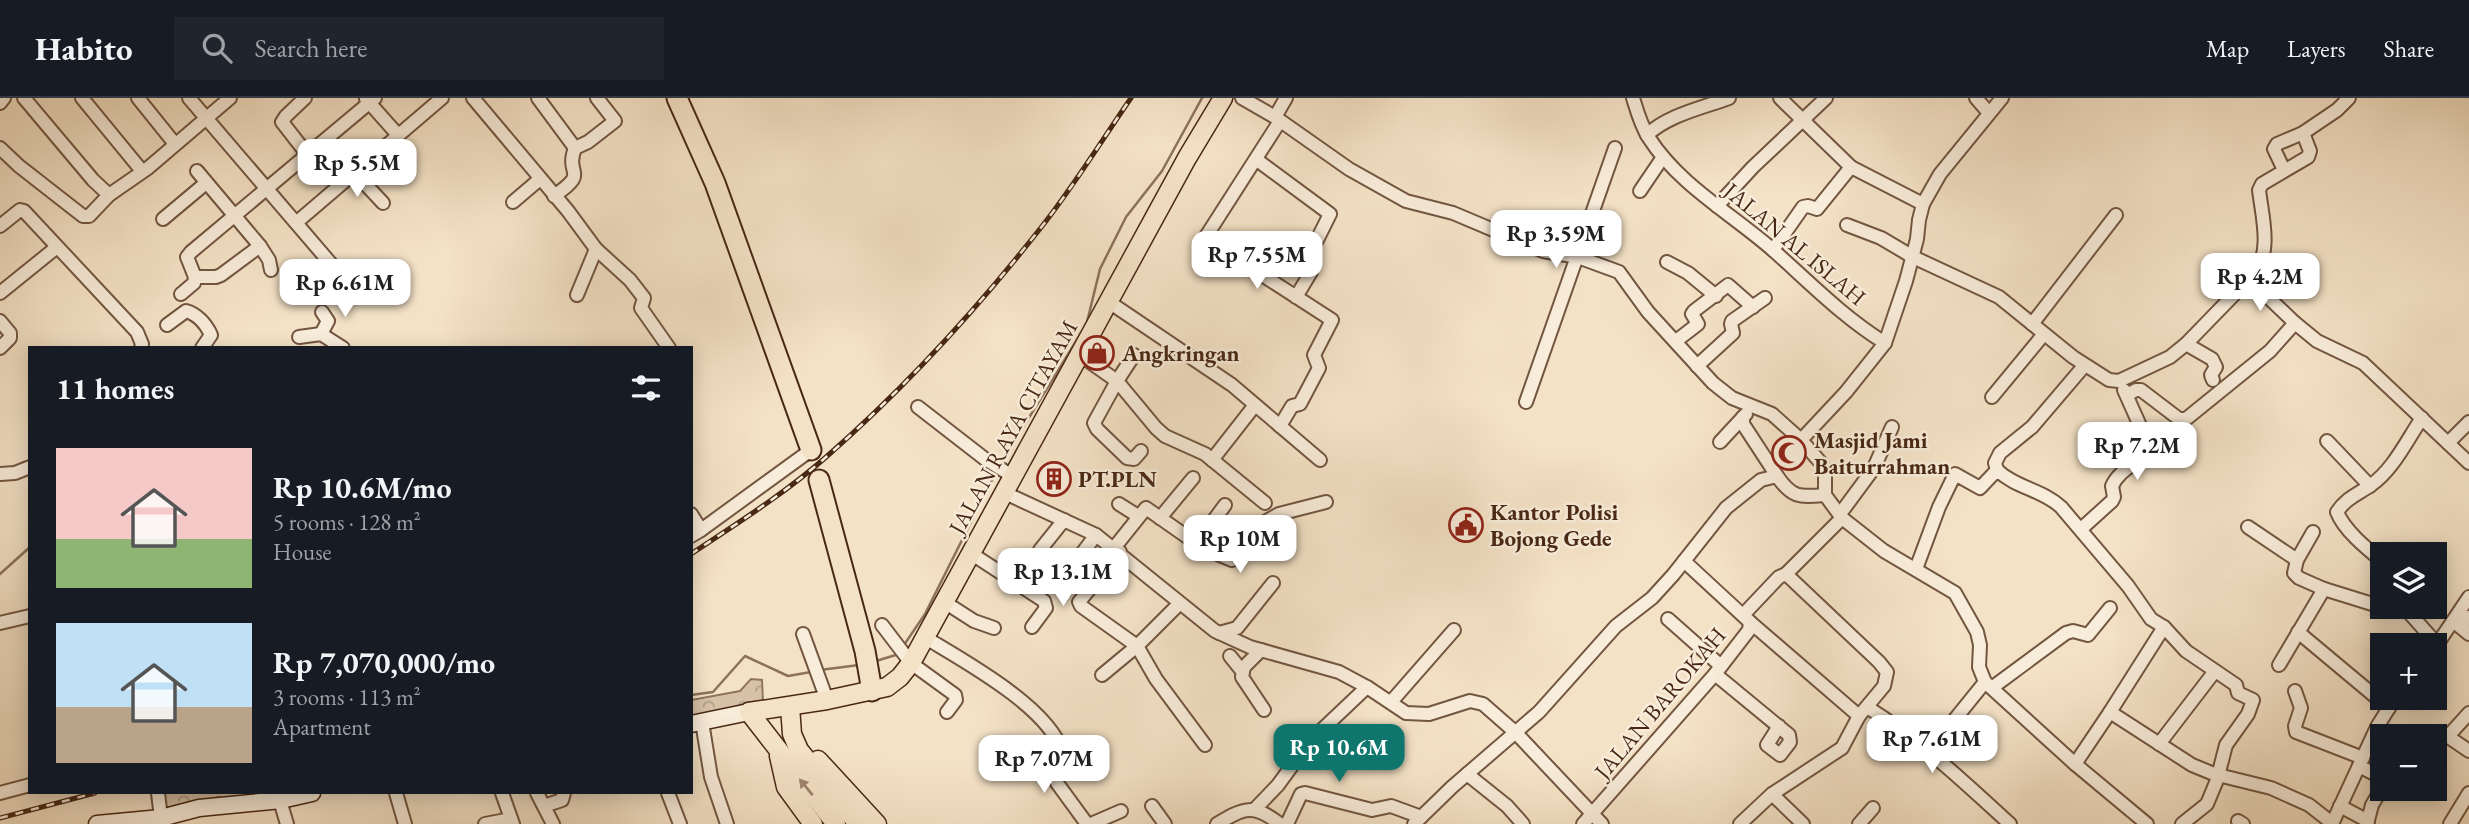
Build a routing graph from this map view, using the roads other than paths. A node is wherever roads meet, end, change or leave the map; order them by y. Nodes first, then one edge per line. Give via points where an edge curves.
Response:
1 (4, 98) edge
2 (24, 98) edge
3 (82, 98) edge
4 (138, 98) edge
5 (189, 98) edge
6 (230, 98) edge
7 (305, 98) edge
8 (442, 98) edge
9 (473, 98) edge
10 (538, 98) edge
11 (597, 98) edge
12 (677, 98) edge
13 (1223, 98) edge
14 (1242, 98) edge
15 (1286, 98) edge
16 (1633, 98) edge
17 (1729, 98) edge
18 (1780, 98) edge
19 (1826, 98) edge
20 (1976, 98) edge
21 (2002, 98) edge
22 (2349, 98) edge
23 (370, 100) edge
24 (0, 103) edge
25 (1989, 113) junction
26 (206, 118) junction
27 (1277, 119) junction
28 (1802, 121) junction
29 (2303, 133) junction
30 (398, 135) junction
31 (1647, 135) junction
32 (175, 144) junction
33 (0, 148) edge
34 (575, 148) junction
35 (1615, 148) dead end
36 (307, 154) junction
37 (1663, 157) junction
38 (1257, 160) junction
39 (1851, 167) junction
40 (2284, 170) junction
41 (142, 171) junction
42 (197, 171) dead end
43 (355, 173) junction
44 (540, 179) junction
45 (206, 183) junction
46 (267, 187) junction
47 (1640, 191) dead end
48 (109, 195) junction
49 (554, 196) junction
50 (513, 202) dead end
51 (383, 203) dead end
52 (1923, 204) junction
53 (1717, 206) junction
54 (2116, 215) dead end
55 (234, 217) junction
56 (163, 219) dead end
57 (297, 222) junction
58 (1847, 225) dead end
59 (0, 226) edge
60 (57, 247) junction
61 (260, 247) junction
62 (597, 249) junction
63 (1773, 250) junction
64 (1578, 257) junction
65 (1913, 257) junction
66 (1667, 262) dead end
67 (332, 265) dead end
68 (271, 270) dead end
69 (195, 277) junction
70 (2249, 279) junction
71 (0, 293) edge
72 (180, 294) dead end
73 (577, 295) dead end
74 (1716, 296) junction
75 (1296, 297) junction
76 (1765, 298) dead end
77 (1109, 302) junction
78 (1753, 307) junction
79 (322, 312) dead end
80 (0, 321) edge
81 (2295, 323) junction
82 (2032, 324) junction
83 (167, 326) dead end
84 (321, 334) junction
85 (2044, 334) junction
86 (299, 337) dead end
87 (1676, 341) junction
88 (1885, 343) junction
89 (2186, 344) junction
90 (141, 346) edge
91 (203, 346) edge
92 (341, 346) edge
93 (668, 346) edge
94 (0, 348) edge
95 (1080, 355) junction
96 (1133, 355) dead end
97 (1697, 366) junction
98 (2084, 366) junction
99 (2119, 380) junction
100 (2214, 380) dead end
101 (1116, 381) junction
102 (2127, 395) junction
103 (1992, 397) dead end
104 (1526, 402) dead end
105 (1255, 405) junction
106 (918, 407) dead end
107 (1753, 407) junction
108 (1743, 417) junction
109 (2422, 418) junction
110 (2469, 422) edge
111 (1280, 426) junction
112 (1892, 427) dead end
113 (1801, 440) junction
114 (2327, 441) dead end
115 (1720, 442) dead end
116 (2448, 443) junction
117 (811, 450) joint
118 (1141, 451) dead end
119 (1212, 460) junction
120 (1320, 460) dead end
121 (2469, 464) edge
122 (28, 468) edge
123 (1997, 470) junction
124 (0, 474) edge
125 (1777, 476) junction
126 (1193, 478) dead end
127 (1008, 480) junction
128 (819, 481) dead end
129 (2370, 486) junction
130 (1825, 495) junction
131 (1265, 502) dead end
132 (1326, 502) dead end
133 (1119, 504) dead end
134 (1225, 505) dead end
135 (1138, 516) junction
136 (1841, 516) junction
137 (1160, 518) junction
138 (1064, 520) junction
139 (2248, 527) dead end
140 (2081, 528) junction
141 (2313, 532) dead end
142 (696, 533) edge
143 (1096, 535) junction
144 (1196, 543) junction
145 (1040, 550) dead end
146 (1117, 550) junction
147 (2370, 550) edge
148 (972, 554) junction
149 (1077, 560) dead end
150 (2297, 560) junction
151 (1684, 561) junction
152 (1916, 569) junction
153 (1786, 574) junction
154 (1273, 583) dead end
155 (2324, 589) junction
156 (2469, 597) edge
157 (946, 603) junction
158 (2370, 603) edge
159 (1179, 604) junction
160 (2110, 608) dead end
161 (28, 616) edge
162 (1747, 618) junction
163 (1668, 619) dead end
164 (2414, 619) edge
165 (2453, 621) junction
166 (0, 623) edge
167 (882, 625) dead end
168 (1032, 627) dead end
169 (2164, 627) junction
170 (994, 628) dead end
171 (1213, 630) junction
172 (1454, 630) dead end
173 (2298, 632) junction
174 (2425, 633) edge
175 (2445, 633) edge
176 (803, 634) dead end
177 (2469, 634) edge
178 (926, 638) junction
179 (1136, 646) junction
180 (1261, 650) junction
181 (1230, 656) dead end
182 (908, 660) junction
183 (2279, 665) dead end
184 (1718, 670) junction
185 (1242, 671) junction
186 (2215, 671) junction
187 (1102, 675) dead end
188 (870, 683) junction
189 (1989, 684) junction
190 (2370, 686) edge
191 (1367, 687) junction
192 (2295, 691) dead end
193 (827, 701) junction
194 (1391, 702) junction
195 (790, 707) junction
196 (1264, 710) dead end
197 (2388, 710) edge
198 (749, 712) junction
199 (947, 712) dead end
200 (1863, 712) junction
201 (2110, 712) junction
202 (2469, 713) edge
203 (696, 723) edge
204 (1779, 726) dead end
205 (1515, 732) junction
206 (2159, 744) junction
207 (1205, 745) dead end
208 (777, 749) junction
209 (799, 750) junction
210 (1930, 750) junction
211 (2469, 751) edge
212 (2361, 762) junction
213 (2075, 764) junction
214 (2370, 769) edge
215 (1467, 774) junction
216 (2218, 775) junction
217 (28, 786) edge
218 (0, 793) edge
219 (2469, 793) edge
220 (158, 794) edge
221 (301, 794) edge
222 (396, 794) edge
223 (502, 794) edge
224 (538, 794) edge
225 (564, 794) edge
226 (668, 794) edge
227 (1772, 794) junction
228 (279, 796) edge
229 (2374, 801) edge
230 (544, 806) junction
231 (1153, 806) dead end
232 (2340, 806) junction
233 (1873, 808) dead end
234 (1255, 809) junction
235 (1121, 811) dead end
236 (1593, 813) junction
237 (162, 818) junction
238 (1418, 820) edge
239 (512, 822) edge
240 (2367, 822) edge
241 (97, 824) edge
242 (287, 824) edge
243 (405, 824) edge
244 (485, 824) edge
245 (553, 824) edge
246 (680, 824) edge
247 (727, 824) edge
248 (813, 824) edge
249 (836, 824) edge
250 (858, 824) edge
251 (877, 824) edge
252 (1089, 824) edge
253 (1165, 824) edge
254 (1217, 824) edge
255 (1280, 824) edge
256 (1287, 824) edge
257 (1523, 824) edge
258 (1583, 824) edge
259 (1602, 824) edge
260 (1740, 824) edge
261 (1803, 824) edge
262 (1859, 824) edge
263 (2010, 824) edge
264 (2147, 824) edge
265 (2182, 824) edge
266 (2332, 824) edge
267 (2450, 824) edge

1 - 24 street
2 - 48 street
3 - 41 street
4 - 32 street
5 - 26 street
6 - 26 street
7 - 36 street via 282,122
8 - 30 street
9 - 44 street
10 - 34 street
11 - 34 street via 615,121
12 - 117 highway via 715,183
13 - 77 main road, JALAN RAYA CITAYAM
14 - 27 street
15 - 27 street
16 - 31 street
17 - 31 street via 1674,118
18 - 28 street
19 - 28 street
20 - 25 street
21 - 25 street
22 - 29 street
23 - 30 street
23 - 36 street
25 - 52 street via 1940,174
26 - 32 street
26 - 46 street
27 - 38 street
27 - 64 street via 1349,169 1406,201 1465,218 1543,251
28 - 39 street
28 - 53 street
29 - 40 street via 2308,157
29 - 40 street via 2274,149
30 - 43 street
31 - 37 street, JALAN AL ISLAH
32 - 41 street
33 - 48 street via 83,216 89,216
34 - 49 street via 571,162 574,180
35 - 64 street
36 - 46 street
37 - 47 street
37 - 53 street, JALAN AL ISLAH
38 - 75 street via 1330,214 1308,258 1311,272
38 - 75 street via 1205,238
39 - 52 street
39 - 63 street via 1817,209 1803,207
40 - 70 street via 2259,190 2265,243 2260,267
41 - 48 street
42 - 45 street
43 - 51 street
43 - 57 street
44 - 49 street
44 - 50 street
45 - 55 street
45 - 56 street
46 - 55 street
46 - 57 street
49 - 62 street
52 - 65 street
53 - 63 street, JALAN AL ISLAH
54 - 82 street
55 - 61 street
55 - 69 street via 187,257
57 - 67 street
58 - 65 street
59 - 60 street via 20,209
60 - 71 street
60 - 90 street via 137,332
61 - 68 street
61 - 69 street via 221,275
62 - 73 street
62 - 93 street via 644,298 641,308
63 - 88 street, JALAN AL ISLAH
64 - 87 street via 1619,272
64 - 104 street
65 - 82 street via 1999,297
65 - 88 street
66 - 74 street
69 - 72 street
70 - 81 street
70 - 89 street
74 - 78 street via 1728,285
74 - 87 street via 1694,311 1698,324
75 - 111 street via 1332,323 1314,355 1319,368 1300,404 1292,406
76 - 78 street
77 - 95 main road, JALAN RAYA CITAYAM
77 - 105 street
78 - 97 street via 1732,321 1733,333
79 - 84 street via 328,321
80 - 94 street via 10,338
81 - 102 street via 2270,351 2186,419 2179,419 2141,390
81 - 109 street via 2317,341 2363,363
82 - 85 street
83 - 91 street via 191,312 211,335
84 - 86 street
84 - 92 street
85 - 98 street
85 - 103 street
87 - 97 street
88 - 113 street
89 - 99 street via 2164,361
89 - 100 street via 2214,361
95 - 101 street
95 - 127 main road, JALAN RAYA CITAYAM
96 - 101 street
97 - 107 street via 1732,398
98 - 99 street via 2109,380
98 - 123 street via 2032,427 2000,453
99 - 102 street
101 - 118 street via 1094,423 1127,458 1134,459
101 - 119 street via 1165,436
102 - 140 street via 2150,448 2115,479 2112,501
105 - 111 street
105 - 119 street
106 - 127 street
107 - 108 street
107 - 113 street via 1772,414
108 - 115 street
108 - 125 street
109 - 116 street
109 - 129 street via 2387,470
110 - 116 street
111 - 120 street
112 - 136 street via 1874,468
113 - 130 street via 1821,463
114 - 129 street
116 - 121 street
117 - 142 street
119 - 131 street
122 - 124 street
123 - 140 street via 2008,480 2052,499
123 - 152 street via 1980,488 1955,474
125 - 130 street via 1794,495
125 - 151 street via 1761,480 1726,508
126 - 137 street
127 - 138 street
127 - 148 main road, JALAN RAYA CITAYAM
128 - 188 highway
129 - 147 street via 2351,496 2336,513
130 - 136 street
132 - 144 street via 1265,522 1232,560
133 - 135 street
134 - 144 street
135 - 137 street via 1146,508
135 - 146 street
136 - 152 street via 1884,551
136 - 153 street
137 - 144 street
138 - 143 street
138 - 145 street
139 - 150 street
140 - 169 street via 2151,619
141 - 150 street
143 - 146 street
143 - 149 street
146 - 159 street
146 - 179 street via 1079,602
148 - 157 main road, JALAN RAYA CITAYAM
148 - 168 street via 1044,601 1046,608
150 - 155 street via 2295,575
151 - 162 street, JALAN BAROKAH
151 - 205 street
152 - 189 street via 1960,599 1977,632 1979,667
153 - 162 street
153 - 200 street via 1886,672 1884,686
154 - 171 street via 1237,628
155 - 158 street
155 - 173 street
156 - 165 street
157 - 170 street
157 - 178 main road, JALAN RAYA CITAYAM
159 - 171 street
159 - 179 street
160 - 189 street via 2088,635 2066,634
161 - 166 street
162 - 184 street, JALAN BAROKAH via 1749,630
162 - 200 street
163 - 184 street
164 - 174 street
165 - 175 street
165 - 177 street
167 - 182 street
169 - 186 street via 2184,649
169 - 201 street
171 - 180 street
172 - 194 street
173 - 183 street
173 - 190 street
176 - 193 street
178 - 182 main road, JALAN RAYA CITAYAM
178 - 252 street via 1037,714 1063,753 1057,783
179 - 187 street
179 - 207 street
180 - 185 street
180 - 191 street via 1323,666
181 - 185 street
182 - 188 main road, JALAN RAYA CITAYAM via 900,677 887,687
182 - 199 street via 955,695
184 - 204 street
184 - 236 street, JALAN BAROKAH
185 - 196 street
186 - 206 street
186 - 216 street via 2236,685 2238,694 2254,701 2226,745
188 - 193 main road, JALAN RAYA CITAYAM
189 - 210 street
189 - 213 street
191 - 194 street
191 - 234 street via 1310,741
192 - 212 street via 2301,708 2296,732
193 - 195 main road, JALAN RAYA CITAYAM
194 - 205 street via 1417,715 1476,702
195 - 198 main road, JALAN RAYA CITAYAM
195 - 209 main road via 792,734
197 - 212 street
198 - 203 main road
198 - 208 main road
200 - 210 street
200 - 227 street via 1842,748
201 - 206 street
201 - 213 street
202 - 211 street via 2450,734
203 - 247 street
205 - 215 street
205 - 236 street
206 - 216 street
208 - 248 main road via 783,781
249 -> 208 main road
209 - 250 main road
209 - 251 main road via 824,765
210 - 263 street
212 - 214 street
212 - 232 street
213 - 264 street
215 - 238 street
215 - 257 street
216 - 265 street via 2207,804
216 - 266 street via 2271,788 2309,805
217 - 218 street
219 - 267 street
220 - 237 street
221 - 228 main road
222 - 243 street
223 - 239 street
224 - 230 street
225 - 230 street via 562,800
226 - 246 street
227 - 260 street
227 - 261 street
228 - 237 main road
228 - 242 street
229 - 240 street
230 - 245 street
231 - 253 street
232 - 240 street
232 - 266 street
233 - 262 street
234 - 254 street
234 - 255 street
235 - 252 street
236 - 258 street, JALAN BAROKAH
236 - 259 street
237 - 241 main road
238 - 256 street via 1391,806 1372,810 1305,793
239 - 244 street

